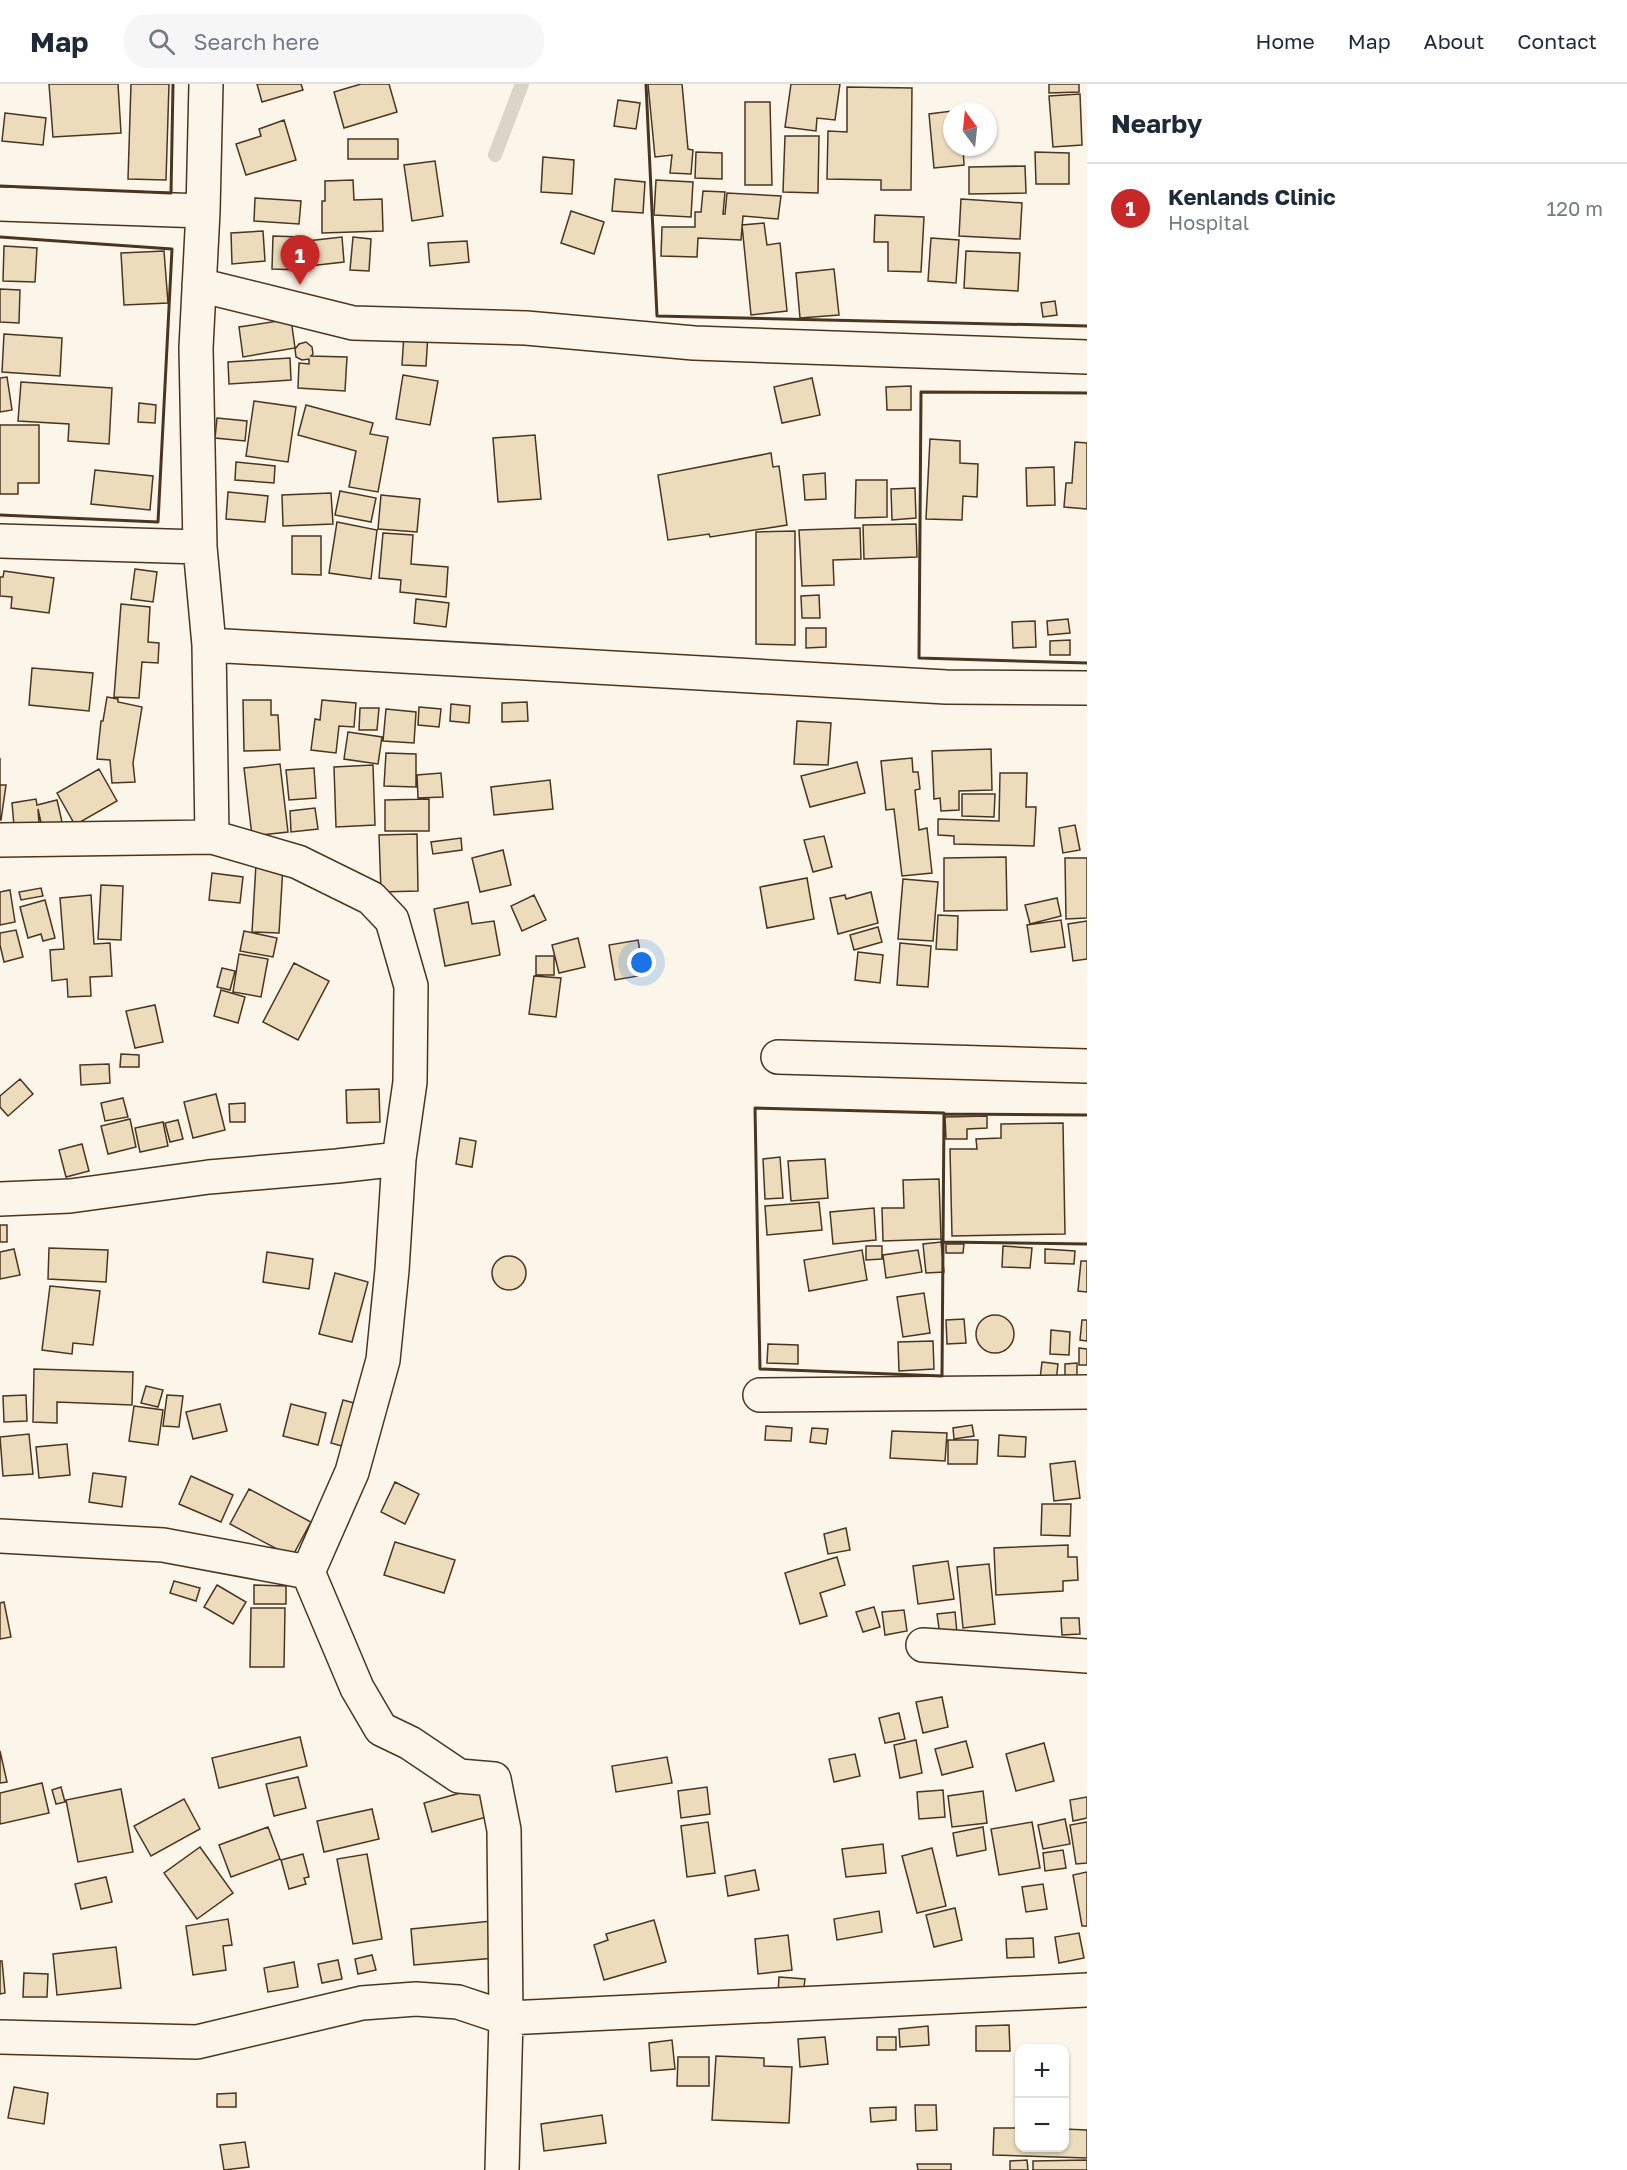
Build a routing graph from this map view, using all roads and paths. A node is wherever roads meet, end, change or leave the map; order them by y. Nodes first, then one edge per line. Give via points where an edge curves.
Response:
1 (206, 84) edge
2 (0, 204) edge
3 (202, 211) junction
4 (199, 285) junction
5 (1087, 357) edge
6 (0, 541) edge
7 (200, 547) junction
8 (209, 645) junction
9 (1087, 688) edge
10 (212, 837) junction
11 (0, 840) edge
12 (778, 1057) dead end
13 (1087, 1066) edge
14 (399, 1159) junction
15 (0, 1199) edge
16 (1087, 1392) edge
17 (760, 1395) dead end
18 (0, 1536) edge
19 (308, 1572) junction
20 (923, 1645) dead end
21 (1087, 1656) edge
22 (1087, 1990) edge
23 (506, 2018) junction
24 (0, 2037) edge
25 (502, 2170) edge

1 - 3 street
2 - 3 street
3 - 4 street
4 - 5 street via 354,323 526,328 694,343
4 - 7 street via 196,348
6 - 7 street
7 - 8 street
8 - 9 street via 946,687
8 - 10 street
10 - 11 street
10 - 14 street via 298,862 371,897 392,920 411,986 410,1082
12 - 13 street
14 - 15 street via 209,1177 70,1196
14 - 19 street via 383,1360 352,1472
16 - 17 street
18 - 19 street via 163,1545
19 - 23 street via 357,1688 381,1729 459,1776 494,1779 504,1830
20 - 21 street
22 - 23 street
23 - 24 street via 458,2002 416,1999 362,2003 197,2042
23 - 25 street

